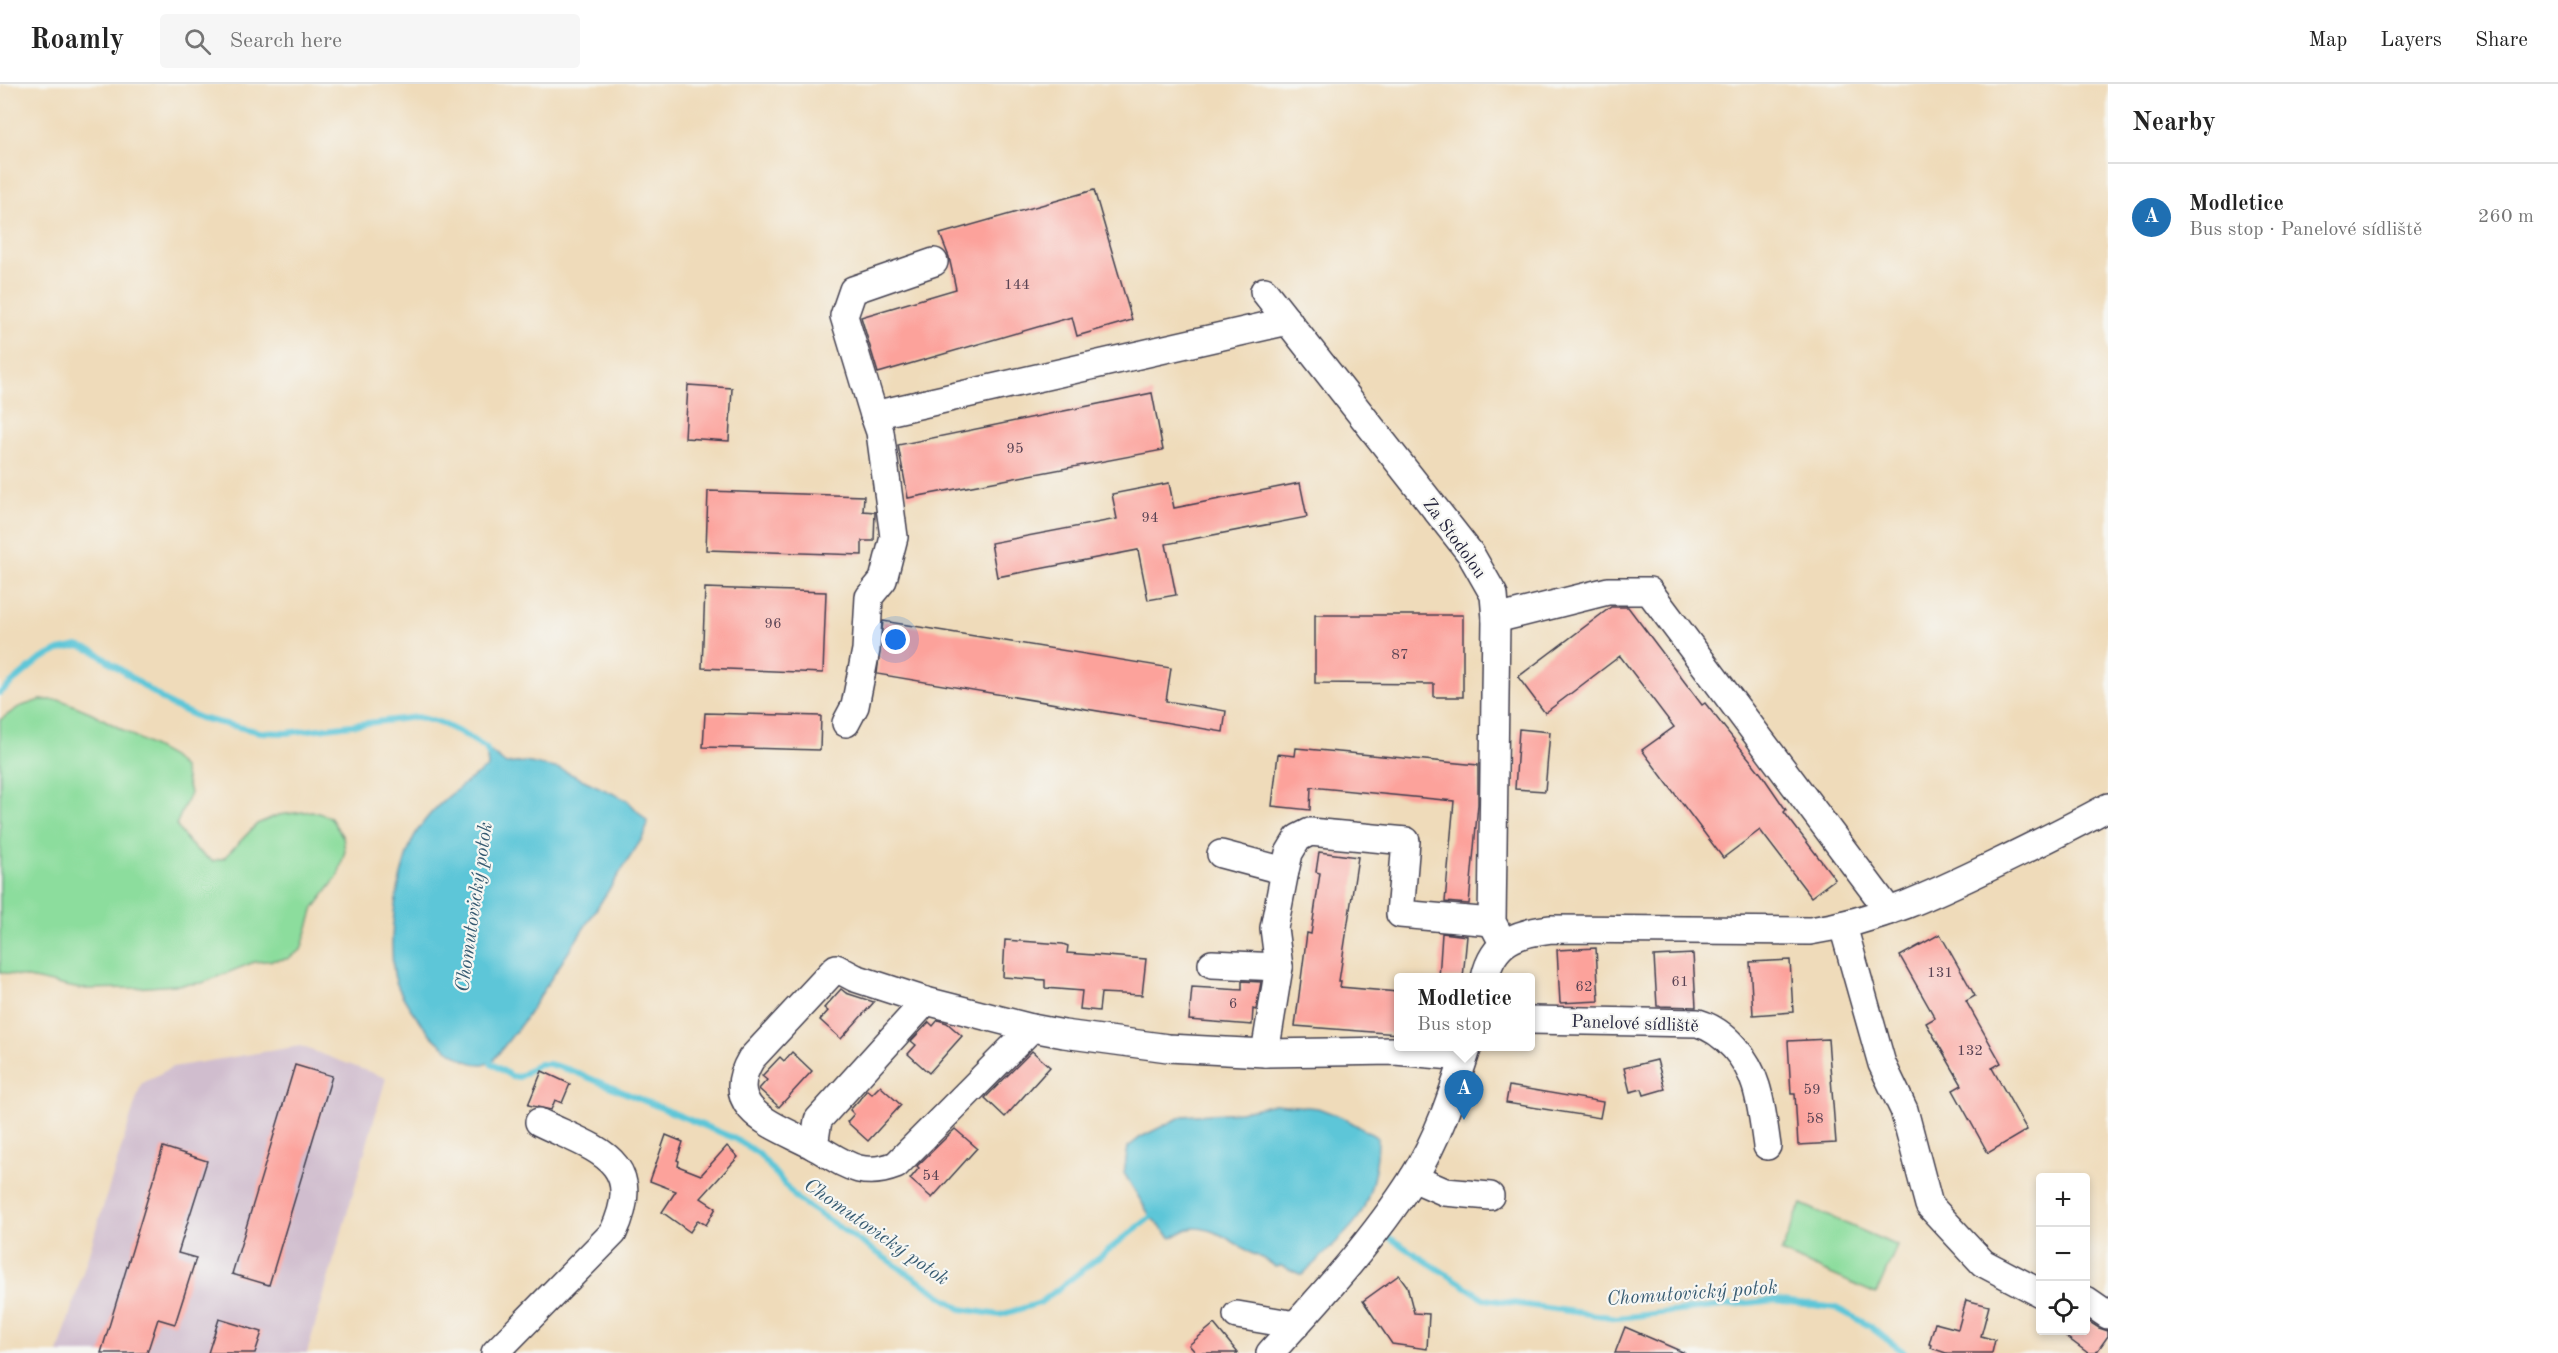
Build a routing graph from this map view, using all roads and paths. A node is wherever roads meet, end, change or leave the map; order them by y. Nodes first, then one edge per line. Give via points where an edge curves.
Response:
1 (934, 262) dead end
2 (1264, 291) dead end
3 (1288, 321) junction
4 (874, 415) junction
5 (1496, 619) junction
6 (846, 723) dead end
7 (2108, 807) edge
8 (1221, 854) dead end
9 (1285, 872) junction
10 (1889, 911) junction
11 (1843, 926) junction
12 (1497, 932) junction
13 (1212, 964) dead end
14 (1279, 967) junction
15 (1487, 973) edge
16 (926, 1001) junction
17 (1535, 1020) edge
18 (1032, 1028) junction
19 (1466, 1052) edge
20 (1265, 1053) junction
21 (539, 1122) dead end
22 (814, 1146) junction
23 (1767, 1146) dead end
24 (1413, 1178) junction
25 (1490, 1196) dead end
26 (2036, 1291) edge
27 (2090, 1303) edge
28 (1237, 1315) dead end
29 (2108, 1315) edge
30 (1296, 1325) junction
31 (495, 1353) edge
32 (1270, 1353) edge

1 - 4 street via 853,290 844,316
2 - 3 street, Za Stodolou
3 - 4 street
3 - 5 street, Za Stodolou via 1470,553 1494,595
4 - 6 street via 880,432 894,537 883,580 869,597 866,650 855,706
5 - 10 street via 1608,591 1648,591
5 - 12 street, Za Stodolou
7 - 10 street via 1923,900
8 - 9 street
9 - 12 street via 1289,853 1298,838 1311,832 1406,841 1400,914
9 - 14 street via 1274,928
10 - 11 street
11 - 12 street via 1810,931
11 - 26 street via 1882,1064 1904,1110 1929,1205 1983,1263
12 - 15 street
13 - 14 street
14 - 20 street
16 - 18 street
16 - 22 street via 818,1120
16 - 22 street via 836,968 751,1059 742,1074 741,1091 747,1106
17 - 23 street, Panelové sídliště via 1710,1026 1727,1038 1756,1085
18 - 20 street via 1168,1048
18 - 22 street via 896,1165 866,1172
19 - 20 street
19 - 24 street via 1451,1101
21 - 31 street via 615,1164 624,1178 626,1196 614,1233
24 - 25 street via 1445,1192
24 - 30 street
27 - 29 street
28 - 30 street
30 - 32 street

